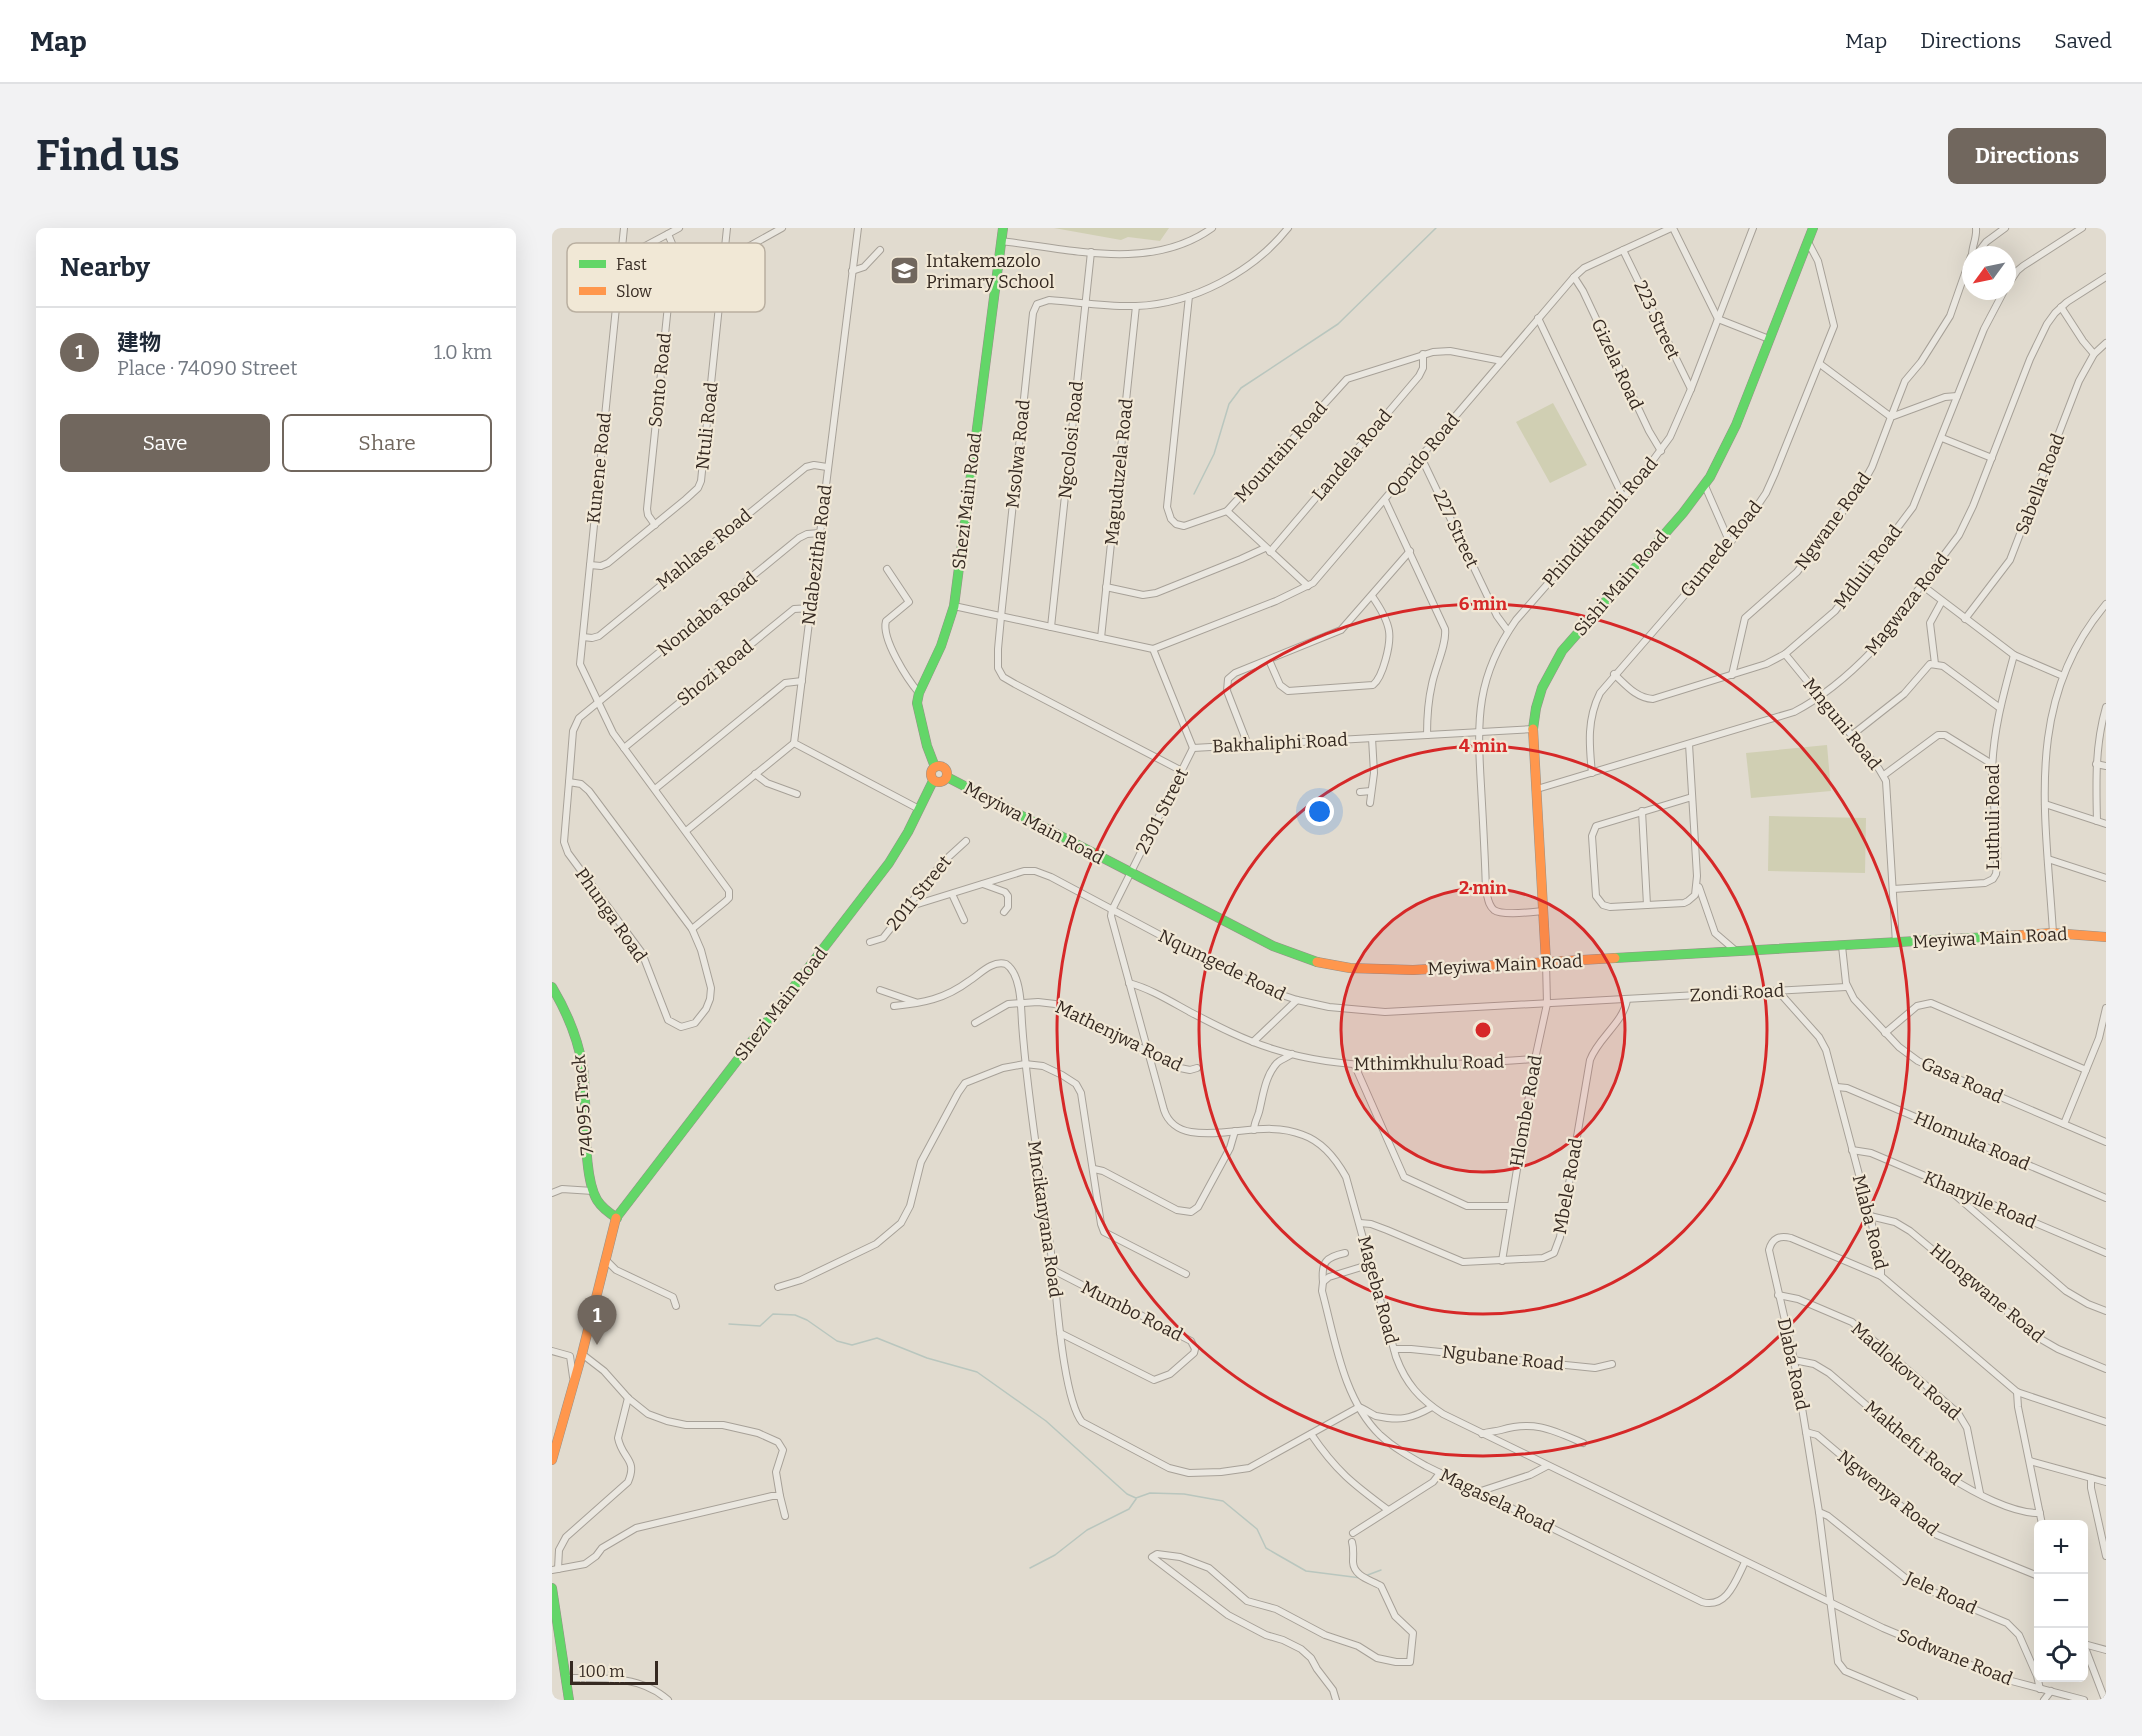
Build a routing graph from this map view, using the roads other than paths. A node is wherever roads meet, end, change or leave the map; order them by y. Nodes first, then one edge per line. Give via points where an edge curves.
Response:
1 (624, 228) edge
2 (679, 228) edge
3 (727, 228) edge
4 (782, 228) edge
5 (858, 228) edge
6 (1003, 228) edge
7 (1212, 228) edge
8 (1288, 228) edge
9 (1672, 228) edge
10 (1754, 228) edge
11 (1813, 228) edge
12 (1976, 228) edge
13 (2005, 228) edge
14 (2082, 228) edge
15 (668, 234) junction
16 (1001, 241) junction
17 (1809, 242) junction
18 (623, 243) edge
19 (651, 243) edge
20 (672, 243) edge
21 (726, 243) edge
22 (755, 243) edge
23 (1973, 246) edge
24 (1983, 246) edge
25 (880, 250) dead end
26 (1623, 250) junction
27 (1090, 252) junction
28 (852, 271) junction
29 (2016, 272) edge
30 (1574, 277) junction
31 (2106, 277) edge
32 (1962, 284) edge
33 (1189, 296) junction
34 (1999, 300) edge
35 (1085, 303) junction
36 (1136, 306) junction
37 (2061, 308) junction
38 (616, 312) edge
39 (667, 312) edge
40 (719, 312) edge
41 (1538, 318) junction
42 (1718, 319) junction
43 (1769, 339) junction
44 (2106, 343) edge
45 (1423, 354) junction
46 (2094, 354) junction
47 (1502, 361) junction
48 (1820, 363) junction
49 (1691, 390) junction
50 (1957, 396) junction
51 (1891, 417) junction
52 (1942, 438) junction
53 (1661, 451) junction
54 (1421, 458) junction
55 (1992, 458) junction
56 (827, 467) junction
57 (1705, 486) junction
58 (1623, 498) junction
59 (1385, 500) junction
60 (1227, 511) junction
61 (655, 525) junction
62 (820, 533) junction
63 (1730, 543) junction
64 (1268, 550) junction
65 (1410, 551) junction
66 (590, 565) junction
67 (887, 569) dead end
68 (1308, 586) junction
69 (1923, 586) junction
70 (1107, 587) junction
71 (1372, 596) junction
72 (1942, 601) junction
73 (2106, 604) edge
74 (954, 606) junction
75 (811, 608) junction
76 (1000, 617) junction
77 (1965, 619) junction
78 (1051, 627) junction
79 (1508, 631) junction
80 (583, 637) junction
81 (1101, 638) junction
82 (1153, 649) junction
83 (1785, 654) junction
84 (2014, 655) junction
85 (1269, 660) junction
86 (1935, 664) junction
87 (1614, 674) junction
88 (1732, 675) junction
89 (2063, 676) junction
90 (802, 681) junction
91 (919, 693) junction
92 (1820, 695) junction
93 (598, 704) junction
94 (2000, 708) junction
95 (2106, 708) edge
96 (1533, 729) junction
97 (1478, 732) junction
98 (1427, 735) junction
99 (1852, 735) junction
100 (1372, 738) junction
101 (794, 743) junction
102 (1689, 744) junction
103 (1248, 745) junction
104 (624, 748) junction
105 (1193, 748) junction
106 (1992, 764) junction
107 (2096, 764) junction
108 (935, 766) junction
109 (2106, 766) edge
110 (1182, 771) junction
111 (1592, 773) junction
112 (755, 774) junction
113 (1884, 776) junction
114 (947, 777) junction
115 (933, 781) junction
116 (569, 782) junction
117 (655, 789) junction
118 (1537, 789) junction
119 (1371, 791) junction
120 (1360, 792) dead end
121 (797, 794) dead end
122 (1692, 797) junction
123 (1370, 803) dead end
124 (2045, 804) junction
125 (919, 809) junction
126 (1642, 811) junction
127 (2097, 821) junction
128 (2106, 824) edge
129 (686, 831) junction
130 (966, 841) dead end
131 (2048, 859) junction
132 (1130, 873) junction
133 (2106, 878) edge
134 (983, 884) junction
135 (1697, 884) junction
136 (1893, 889) junction
137 (952, 894) junction
138 (1647, 905) junction
139 (908, 907) junction
140 (1112, 910) junction
141 (1544, 911) junction
142 (1004, 912) dead end
143 (964, 920) dead end
144 (692, 930) junction
145 (2053, 933) junction
146 (2106, 937) edge
147 (870, 942) dead end
148 (1896, 943) junction
149 (1842, 945) junction
150 (1737, 951) junction
151 (1546, 962) junction
152 (1129, 983) junction
153 (552, 987) edge
154 (1846, 987) junction
155 (880, 990) dead end
156 (1778, 991) junction
157 (1627, 999) junction
158 (1298, 1000) junction
159 (919, 1003) junction
160 (1021, 1003) junction
161 (1547, 1004) junction
162 (894, 1006) dead end
163 (2106, 1008) edge
164 (975, 1023) dead end
165 (1885, 1033) junction
166 (1253, 1042) junction
167 (1147, 1052) junction
168 (1292, 1054) junction
169 (1535, 1059) junction
170 (1025, 1064) junction
171 (1355, 1066) junction
172 (1197, 1068) dead end
173 (2086, 1070) junction
174 (1837, 1087) junction
175 (2064, 1124) junction
176 (1254, 1130) junction
177 (1235, 1131) junction
178 (2106, 1142) edge
179 (1852, 1150) junction
180 (1094, 1169) junction
181 (1945, 1185) junction
182 (593, 1191) junction
183 (552, 1193) edge
184 (2106, 1198) edge
185 (1982, 1200) junction
186 (1510, 1206) junction
187 (1974, 1213) junction
188 (1870, 1216) junction
189 (618, 1218) junction
190 (1360, 1223) junction
191 (1345, 1253) dead end
192 (2106, 1253) edge
193 (606, 1260) junction
194 (1502, 1260) junction
195 (1371, 1264) junction
196 (1053, 1270) junction
197 (1186, 1274) dead end
198 (1881, 1276) junction
199 (1323, 1282) junction
200 (778, 1287) dead end
201 (1778, 1295) junction
202 (676, 1306) dead end
203 (2106, 1311) edge
204 (1060, 1333) junction
205 (1394, 1349) junction
206 (552, 1351) edge
207 (582, 1354) junction
208 (1794, 1360) junction
209 (1612, 1364) dead end
210 (2106, 1369) edge
211 (574, 1381) junction
212 (2017, 1392) junction
213 (627, 1398) junction
214 (1359, 1407) junction
215 (1432, 1407) junction
216 (2106, 1422) edge
217 (1806, 1432) junction
218 (1311, 1434) junction
219 (1482, 1434) junction
220 (1583, 1443) dead end
221 (552, 1460) edge
222 (2030, 1461) junction
223 (1547, 1466) junction
224 (1440, 1473) junction
225 (2091, 1478) junction
226 (2106, 1482) edge
227 (1478, 1492) junction
228 (1980, 1493) junction
229 (780, 1496) junction
230 (1388, 1510) junction
231 (1819, 1512) junction
232 (2040, 1513) junction
233 (785, 1516) dead end
234 (2041, 1520) edge
235 (1353, 1533) dead end
236 (2104, 1539) edge
237 (1352, 1542) dead end
238 (2106, 1556) edge
239 (1745, 1562) junction
240 (555, 1569) edge
241 (2034, 1574) edge
242 (552, 1588) edge
243 (1830, 1604) junction
244 (556, 1638) edge
245 (2088, 1646) edge
246 (2106, 1650) edge
247 (2088, 1655) edge
248 (566, 1678) junction
249 (2040, 1689) junction
250 (2051, 1691) junction
251 (569, 1700) edge
252 (668, 1700) edge
253 (1336, 1700) edge
254 (1914, 1700) edge
255 (2044, 1700) edge
256 (2084, 1700) edge
257 (2105, 1700) edge

1 - 18 street, Kunene Road
2 - 15 street
3 - 21 street, Ntuli Road
4 - 22 street
5 - 28 street, Ndabezitha Road
6 - 16 street, Shezi Main Road
7 - 27 street via 1176,246 1149,253
8 - 33 street, Msolwa Road via 1237,273
9 - 26 street, Qondo Road
9 - 42 street
10 - 42 street, Phindikhambi Road
11 - 17 street, Sishi Main Road
12 - 23 street, Ngwane Road
13 - 24 street
14 - 29 street
15 - 19 street
15 - 20 street, Sonto Road
16 - 27 street
16 - 74 street, Shezi Main Road
17 - 43 street, Sishi Main Road
17 - 48 street, Gumede Road via 1834,321
25 - 28 street via 864,267
26 - 30 street, Qondo Road via 1584,268
26 - 49 street, 223 Street
27 - 35 street, Ngcolosi Road
28 - 56 street, Ndabezitha Road
30 - 41 street, Qondo Road
30 - 53 street, Gizela Road
31 - 37 street, Magwaza Road
32 - 51 street, Ngwane Road via 1950,316 1905,381
33 - 36 street, Msolwa Road
33 - 60 street, Mountain Road via 1167,513 1173,522 1184,526
34 - 50 street, Mdluli Road via 1983,329
35 - 36 street, Msolwa Road
35 - 76 street, Msolwa Road via 1049,300 1034,309
35 - 78 street, Ngcolosi Road
36 - 70 street, Maguduzela Road
37 - 46 street
37 - 55 street, Magwaza Road via 2036,344
38 - 66 street, Kunene Road
39 - 61 street, Sonto Road via 647,509
40 - 61 street, Ntuli Road via 701,482
41 - 47 street, Qondo Road
41 - 58 street
42 - 43 street
42 - 49 street, Phindikhambi Road
43 - 57 street, Sishi Main Road via 1732,434
44 - 46 street, Sabella Road
45 - 47 street, Mountain Road via 1450,351
45 - 60 street, Mountain Road via 1344,381
45 - 64 street, Landela Road via 1419,376
46 - 77 street, Sabella Road via 2079,381 2010,560
47 - 54 street, Qondo Road
48 - 51 street
48 - 63 street, Gumede Road via 1776,474
49 - 53 street, Phindikhambi Road
50 - 51 street
50 - 52 street, Mdluli Road
51 - 88 street, Ngwane Road via 1859,490 1797,572 1745,618
52 - 55 street
52 - 83 street, Mdluli Road via 1907,516 1835,611
53 - 58 street, Phindikhambi Road
54 - 59 street, Qondo Road
54 - 79 street, 227 Street via 1497,616
55 - 69 street, Magwaza Road via 1959,535
56 - 62 street, Ndabezitha Road
56 - 80 street, Mahlase Road via 806,467 598,636
57 - 63 street
57 - 96 street, Sishi Main Road via 1562,651 1544,682
58 - 79 street, Phindikhambi Road
59 - 65 street
59 - 68 street, Qondo Road
60 - 64 street
61 - 66 street, Ntuli Road via 608,562
62 - 75 street, Ndabezitha Road
62 - 93 street, Nondaba Road via 799,538
63 - 87 street, Gumede Road
64 - 68 street
64 - 70 street, Landela Road via 1155,593 1143,595
65 - 71 street
65 - 98 street via 1446,634 1429,695
66 - 80 street, Kunene Road
67 - 91 street via 909,602 886,621 885,630 905,675
68 - 82 street, Qondo Road
69 - 72 street
69 - 92 street, Magwaza Road via 1861,663
70 - 81 street, Maguduzela Road
71 - 85 street via 1341,630
71 - 85 street via 1390,633 1380,677 1373,685 1288,691 1280,685
72 - 77 street
72 - 86 street via 1930,623
73 - 89 street via 2087,628
74 - 76 street
74 - 91 street, Shezi Main Road
75 - 90 street, Ndabezitha Road
75 - 104 street, Shozi Road via 798,607 791,612
76 - 78 street
76 - 110 street, Msolwa Road via 997,660 1005,678
77 - 84 street
78 - 81 street
79 - 97 street, Phindikhambi Road via 1488,673
80 - 93 street, Kunene Road via 580,664
81 - 82 street
82 - 105 street, Bakhaliphi Road
83 - 88 street, Mdluli Road
83 - 92 street, Mnguni Road
84 - 89 street
84 - 94 street, Luthuli Road
85 - 103 street via 1235,673 1226,683
86 - 94 street
86 - 99 street
87 - 88 street, Mdluli Road via 1643,699
87 - 111 street, Gumede Road via 1592,713
89 - 124 street via 2048,729
90 - 101 street, Ndabezitha Road
90 - 117 street via 785,683
91 - 108 street, Shezi Main Road via 918,711
92 - 99 street, Mnguni Road
92 - 102 street, Magwaza Road via 1794,712
93 - 104 street, Kunene Road
93 - 116 street via 576,723
94 - 106 street, Luthuli Road
95 - 107 street
96 - 97 street, Bakhaliphi Road
96 - 118 street, Sishi Main Road
97 - 98 street, Bakhaliphi Road
97 - 141 street, Phindikhambi Road via 1488,902 1497,912
98 - 100 street, Bakhaliphi Road
99 - 113 street, Mnguni Road
100 - 103 street, Bakhaliphi Road
100 - 119 street
101 - 112 street
101 - 125 street
102 - 111 street, Magwaza Road
102 - 122 street
103 - 105 street, Bakhaliphi Road
104 - 117 street, Kunene Road
105 - 110 street, 2301 Street
106 - 113 street via 1953,739 1938,735
106 - 136 street, Luthuli Road via 1997,868 1993,879 1985,883
107 - 109 street
107 - 127 street
108 - 114 street, Shezi Main Road via 943,767
108 - 115 street, Shezi Main Road via 930,773
110 - 132 street, 2301 Street
111 - 118 street, Magwaza Road
112 - 121 street
112 - 129 street
113 - 136 street, Mnguni Road
114 - 115 street via 941,783
114 - 132 street, Meyiwa Main Road
115 - 125 street, Shezi Main Road
116 - 144 street, Phunga Road via 586,788
116 - 144 street, Phunga Road via 564,842 567,853 642,953 668,1020 681,1027 695,1023 710,999 707,970
117 - 129 street, Kunene Road
118 - 141 street, Sishi Main Road
119 - 120 street
119 - 123 street
122 - 126 street
122 - 135 street
124 - 127 street
124 - 131 street
125 - 189 street, Shezi Main Road via 889,862
126 - 138 street
126 - 138 street via 1596,826 1592,836 1599,901 1610,907
127 - 128 street
129 - 144 street, Kunene Road via 730,895
130 - 139 street, 2011 Street via 943,861
131 - 133 street
131 - 145 street
132 - 140 street
132 - 151 street, Meyiwa Main Road via 1272,946 1313,961 1350,968 1413,970
134 - 137 street, Nqumgede Road
134 - 140 street, Nqumgede Road via 1035,871
134 - 142 street via 1005,892 1008,907
135 - 138 street via 1695,895 1688,901
135 - 150 street via 1715,933
136 - 148 street, Mnguni Road
137 - 139 street, Nqumgede Road
137 - 143 street
139 - 147 street, 2011 Street via 882,938
140 - 152 street, Mageba Road
140 - 158 street, Nqumgede Road via 1254,984
141 - 151 street, Sishi Main Road
145 - 146 street, Meyiwa Main Road
145 - 148 street, Meyiwa Main Road
148 - 149 street, Meyiwa Main Road
149 - 150 street, Meyiwa Main Road
149 - 154 street
150 - 151 street, Meyiwa Main Road
151 - 161 street, Hlombe Road
152 - 166 street, Mthimkhulu Road
152 - 167 street, Mageba Road
153 - 182 street, 74095 Track via 560,998 580,1055
154 - 156 street, Zondi Road
154 - 165 street, Gasa Road
155 - 159 street
156 - 157 street, Zondi Road
156 - 174 street, Mlaba Road via 1822,1043
157 - 161 street, Nqumgede Road
157 - 194 street, Mbele Road via 1623,1013 1590,1060 1556,1249 1543,1258
158 - 161 street, Nqumgede Road via 1354,1011 1385,1012
158 - 166 street
159 - 160 street, Mncikanyana Road via 941,997 1001,963 1015,973
159 - 162 street
160 - 164 street, Mathenjwa Road via 1008,1004
160 - 167 street, Mathenjwa Road via 1055,1004
160 - 170 street, Mncikanyana Road
161 - 169 street, Hlombe Road
163 - 173 street
165 - 173 street via 1917,1006 1931,1004
165 - 175 street, Gasa Road via 1918,1061
166 - 168 street, Mthimkhulu Road
167 - 172 street, Mathenjwa Road via 1180,1068
167 - 177 street, Mageba Road via 1169,1121 1191,1132
168 - 171 street, Mthimkhulu Road
168 - 176 street via 1276,1064 1268,1079
169 - 171 street, Mthimkhulu Road
169 - 186 street, Hlombe Road
170 - 180 street via 1048,1068 1079,1088
170 - 196 street, Mncikanyana Road
170 - 200 street via 996,1070 962,1086 921,1162 905,1217 893,1231 876,1244
171 - 186 street via 1404,1177 1467,1206
173 - 175 street
174 - 179 street, Mlaba Road
174 - 184 street, Hlomuka Road
175 - 178 street, Gasa Road
176 - 177 street, Mageba Road
176 - 190 street, Mageba Road via 1292,1131 1329,1152 1346,1176
177 - 180 street via 1225,1158 1198,1207 1191,1212 1177,1210
179 - 181 street, Khanyile Road via 1870,1153
179 - 188 street, Mlaba Road
180 - 197 street via 1104,1232
181 - 185 street, Khanyile Road
181 - 187 street
182 - 183 street via 562,1189
182 - 189 street, 74095 Track via 601,1207
185 - 187 street
185 - 192 street, Khanyile Road
186 - 194 street, Hlombe Road
187 - 203 street via 2066,1291
188 - 198 street, Mlaba Road
188 - 210 street, Hlongwane Road via 1895,1222 1910,1231 2049,1345
189 - 193 street, Shezi Main Road
190 - 194 street, Mbele Road via 1463,1262
190 - 195 street, Mageba Road
191 - 199 street via 1329,1257
193 - 202 street via 616,1270 673,1297
193 - 207 street, Shezi Main Road
195 - 199 street
195 - 205 street, Mageba Road
196 - 204 street, Mncikanyana Road
196 - 204 street, Mumbo Road via 1191,1341 1195,1349 1170,1374 1154,1380
198 - 201 street, Dlaba Road via 1784,1236 1774,1240 1769,1250
198 - 212 street, Mlaba Road
199 - 214 street, Magasela Road via 1322,1291 1345,1374
201 - 208 street, Dlaba Road
201 - 228 street, Madlokovu Road via 1798,1299 1852,1322 1958,1413 1967,1428
204 - 218 street, Mncikanyana Road via 1074,1409 1082,1422 1178,1471 1242,1470
205 - 209 street, Ngubane Road via 1595,1368
205 - 215 street, Mageba Road via 1410,1386
206 - 211 street via 570,1356
207 - 211 street, Shezi Main Road
207 - 213 street via 604,1371
208 - 217 street, Dlaba Road
208 - 228 street, Makhefu Road via 1828,1372 1951,1478
211 - 221 street, Shezi Main Road
212 - 216 street, Mlaba Road
212 - 222 street
213 - 229 street via 648,1414 667,1421 723,1425 775,1441 783,1450 776,1472
213 - 240 street via 618,1438 633,1471 628,1482 566,1537
214 - 215 street via 1375,1416 1404,1419
214 - 218 street, Mncikanyana Road
214 - 224 street, Magasela Road via 1388,1442
215 - 219 street, Mageba Road
217 - 231 street, Dlaba Road
217 - 241 street, Ngwenya Road via 1817,1435 1931,1531
218 - 230 street via 1347,1479
219 - 220 street via 1529,1425
219 - 223 street, Mageba Road
222 - 225 street
222 - 232 street
223 - 227 street
223 - 239 street, Mageba Road
224 - 227 street, Magasela Road
224 - 230 street via 1433,1482
225 - 226 street
225 - 236 street
227 - 239 street, Magasela Road via 1706,1603 1728,1594
228 - 232 street, Makhefu Road via 2025,1513
229 - 233 street
229 - 240 street via 636,1528 602,1548 585,1564
230 - 235 street
231 - 243 street, Dlaba Road
231 - 249 street, Jele Road via 1828,1515 1908,1580 2007,1623 2019,1635
232 - 234 street
236 - 238 street
237 - 253 street via 1353,1565 1362,1576 1381,1586 1395,1616 1413,1634 1410,1662 1377,1658 1275,1609 1247,1601 1214,1571 1180,1557 1152,1557 1228,1614 1301,1649 1333,1690
239 - 243 street, Mageba Road
242 - 244 street
243 - 249 street, Sodwane Road via 1985,1671
243 - 254 street via 1841,1667
244 - 248 street
245 - 246 street
247 - 257 street
248 - 251 street
248 - 252 street via 629,1681
249 - 250 street, Sodwane Road
250 - 255 street
250 - 256 street, Sodwane Road

